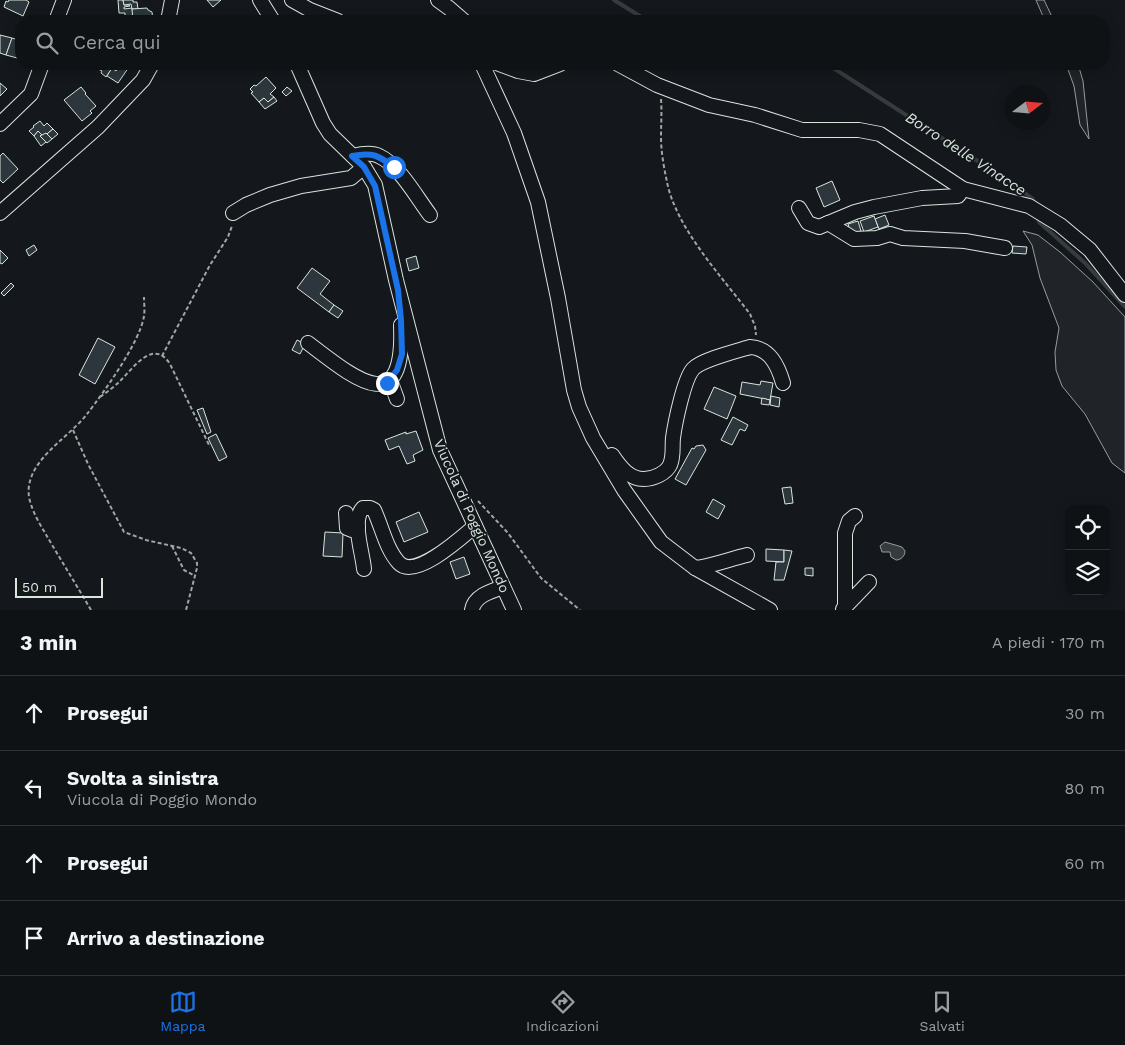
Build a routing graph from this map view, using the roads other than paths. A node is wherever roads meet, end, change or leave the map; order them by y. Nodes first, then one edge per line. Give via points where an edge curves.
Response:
1 (64, 0) edge
2 (172, 0) edge
3 (260, 0) edge
4 (292, 0) edge
5 (438, 0) edge
6 (58, 15) edge
7 (169, 15) edge
8 (269, 15) edge
9 (323, 15) edge
10 (455, 15) edge
11 (40, 70) edge
12 (149, 70) edge
13 (300, 70) edge
14 (485, 70) edge
15 (515, 70) edge
16 (544, 70) edge
17 (630, 70) edge
18 (0, 124) edge
19 (352, 156) junction
20 (364, 167) junction
21 (963, 189) junction
22 (799, 208) dead end
23 (0, 213) edge
24 (233, 213) road end
25 (430, 215) dead end
26 (828, 223) junction
27 (1005, 248) dead end
28 (398, 290) junction
29 (1125, 295) edge
30 (308, 343) dead end
31 (390, 380) junction
32 (783, 383) dead end
33 (574, 390) junction
34 (397, 399) dead end
35 (346, 513) dead end
36 (855, 516) dead end
37 (475, 526) junction
38 (358, 527) junction
39 (747, 555) dead end
40 (695, 568) junction
41 (364, 569) dead end
42 (869, 582) dead end
43 (503, 587) junction
44 (844, 608) edge
45 (472, 610) edge
46 (514, 610) edge
47 (770, 610) edge

1 - 6 street
2 - 7 street
3 - 8 street
4 - 9 street
5 - 10 street
11 - 18 street via 31,94
12 - 23 street via 98,127
13 - 19 street, Viucola di Poggio Mondo via 323,124
14 - 33 street via 514,133 538,202
15 - 16 street via 534,74
17 - 21 street via 709,106 755,115 802,130 858,130 880,134
19 - 20 street, Viucola di Poggio Mondo
19 - 25 street via 367,153 379,156 394,167
20 - 24 street via 351,178 270,195
20 - 28 street, Viucola di Poggio Mondo via 375,186
21 - 26 street via 958,196 922,198 874,207
21 - 29 street via 1029,206 1060,225 1090,250
22 - 26 street via 808,223 819,227
26 - 27 street via 854,239 890,234
28 - 31 street via 402,354
28 - 37 street, Viucola di Poggio Mondo via 440,450
30 - 31 street via 363,380 378,385
31 - 34 street
32 - 33 street via 771,357 756,348 709,359 693,368 679,413 670,466 658,476 647,479 633,477 618,465
33 - 40 street via 585,423 624,490 661,542
35 - 38 street via 347,528
36 - 44 street via 849,521 845,533
37 - 38 street via 446,550 412,567 401,565 393,554 374,510 366,507 360,510
37 - 43 street, Viucola di Poggio Mondo
38 - 41 street
39 - 40 street
40 - 47 street
42 - 44 street
43 - 45 street via 483,594
43 - 46 street, Viucola di Poggio Mondo

